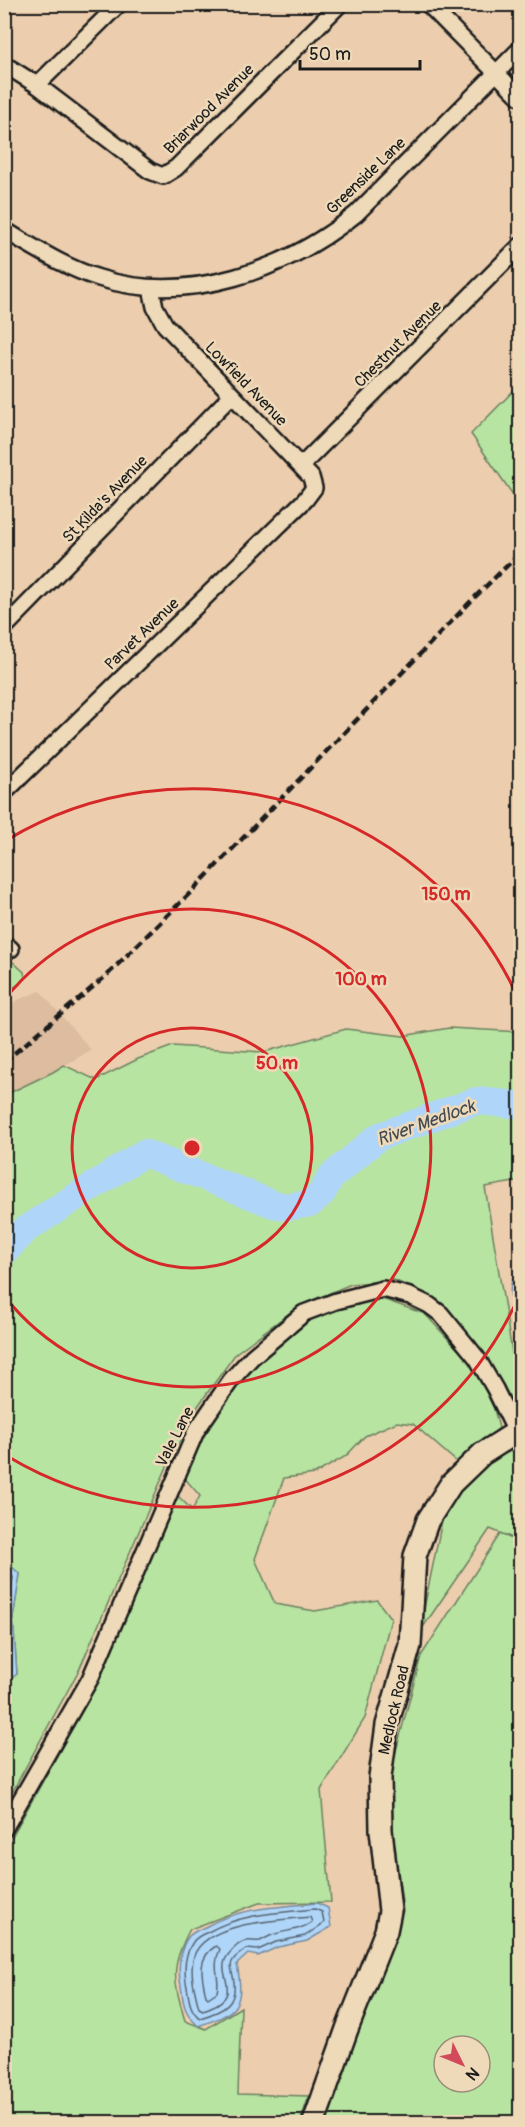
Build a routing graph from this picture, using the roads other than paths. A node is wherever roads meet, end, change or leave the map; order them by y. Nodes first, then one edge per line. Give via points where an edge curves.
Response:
1 (119, 4) edge
2 (340, 4) edge
3 (428, 4) edge
4 (520, 48) edge
5 (4, 68) edge
6 (497, 73) junction
7 (37, 85) junction
8 (520, 97) edge
9 (4, 230) edge
10 (520, 246) edge
11 (151, 288) junction
12 (231, 396) junction
13 (301, 466) junction
14 (305, 500) joint
15 (4, 628) edge
16 (4, 793) edge
17 (518, 1431) edge
18 (4, 1829) edge
19 (314, 2122) edge

1 - 7 street
2 - 7 street, Briarwood Avenue via 163,177
3 - 6 street
4 - 6 street, Greenside Lane
5 - 7 street, Briarwood Avenue
6 - 8 street
6 - 11 street, Greenside Lane via 356,214 330,235 267,267 219,282
9 - 11 street, Greenside Lane via 57,262 100,278
10 - 13 street, Chestnut Avenue
11 - 12 street, Lowfield Avenue via 165,326
12 - 13 street, Lowfield Avenue
12 - 15 street, St Kilda's Avenue
13 - 14 street, Lowfield Avenue via 314,483
14 - 16 street, Parvet Avenue
17 - 18 street, Vale Lane via 477,1358 429,1305 383,1288 304,1313 252,1357 196,1431 90,1679
17 - 19 street, Medlock Road via 482,1454 452,1484 428,1520 415,1556 410,1645 387,1725 380,1777 390,1911 386,1931

